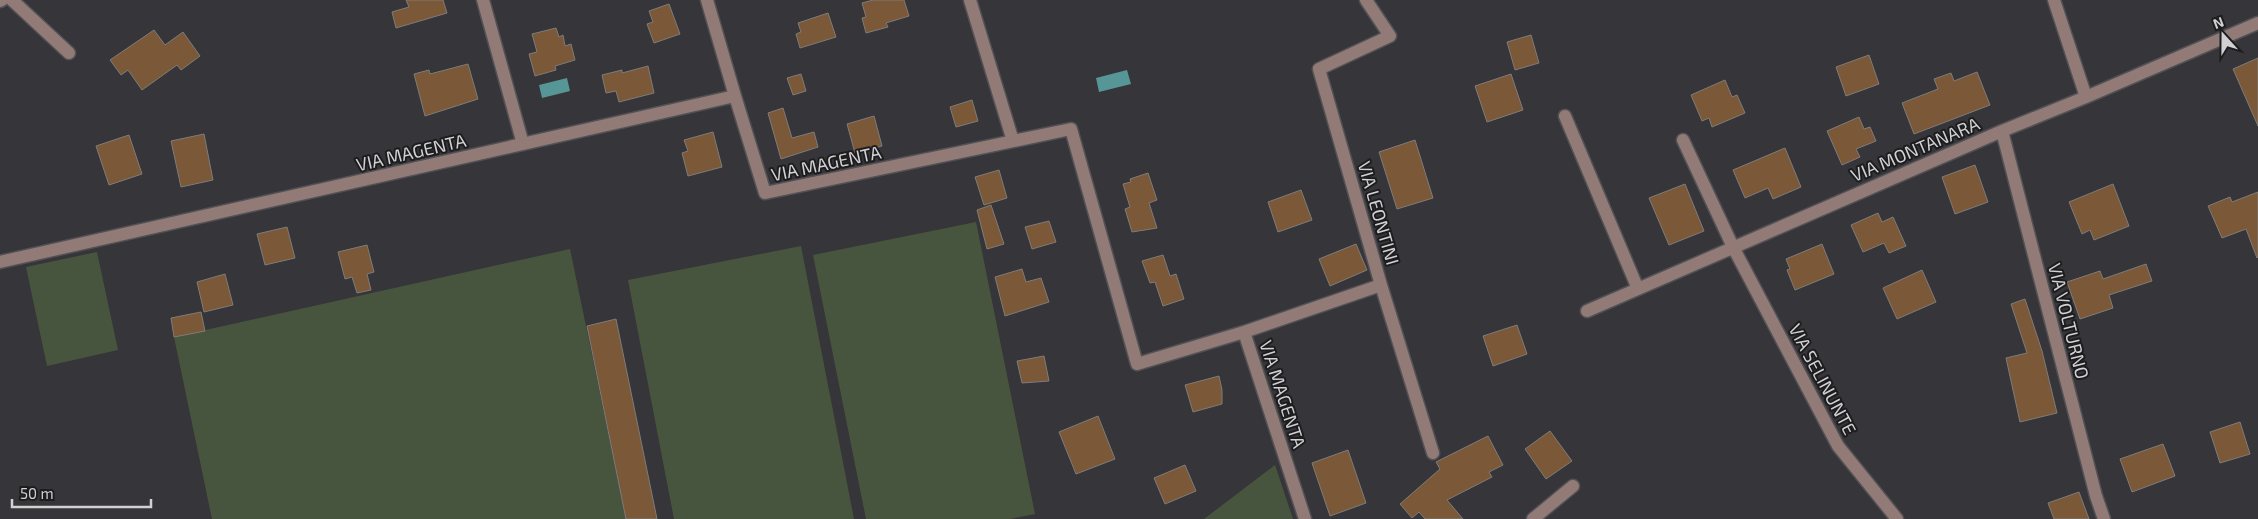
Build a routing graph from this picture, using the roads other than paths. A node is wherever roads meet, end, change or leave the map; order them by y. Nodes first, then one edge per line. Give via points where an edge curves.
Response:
1 (12, 0) edge
2 (483, 0) edge
3 (707, 0) edge
4 (970, 0) edge
5 (1366, 0) edge
6 (2054, 0) edge
7 (2258, 23) edge
8 (69, 53) dead end
9 (735, 96) junction
10 (2086, 97) junction
11 (1566, 116) dead end
12 (2002, 131) junction
13 (1683, 140) dead end
14 (1013, 141) junction
15 (523, 144) junction
16 (1733, 247) junction
17 (0, 262) edge
18 (1381, 285) junction
19 (1638, 289) junction
20 (1587, 311) dead end
21 (1244, 332) junction
22 (1433, 453) dead end
23 (1573, 486) dead end
24 (1305, 519) edge
25 (1533, 519) edge
26 (1897, 519) edge
27 (2104, 519) edge

1 - 8 street
2 - 15 street
3 - 9 street
4 - 14 street
5 - 18 street, VIA LEONTINI via 1390,36 1319,68
6 - 10 street
7 - 10 street, VIA MONTANARA
9 - 14 street, VIA MAGENTA via 765,193
9 - 15 street, VIA MAGENTA
10 - 12 street, VIA MONTANARA
11 - 19 street
12 - 16 street, VIA MONTANARA
12 - 27 street, VIA VOLTURNO
13 - 16 street, VIA SELINUNTE
14 - 21 street, VIA MAGENTA via 1071,129 1137,364
15 - 17 street, VIA MAGENTA
16 - 19 street, VIA MONTANARA
16 - 26 street, VIA SELINUNTE via 1838,446
18 - 21 street, VIA LEONTINI
18 - 22 street
19 - 20 street, VIA MONTANARA
21 - 24 street, VIA MAGENTA
23 - 25 street

